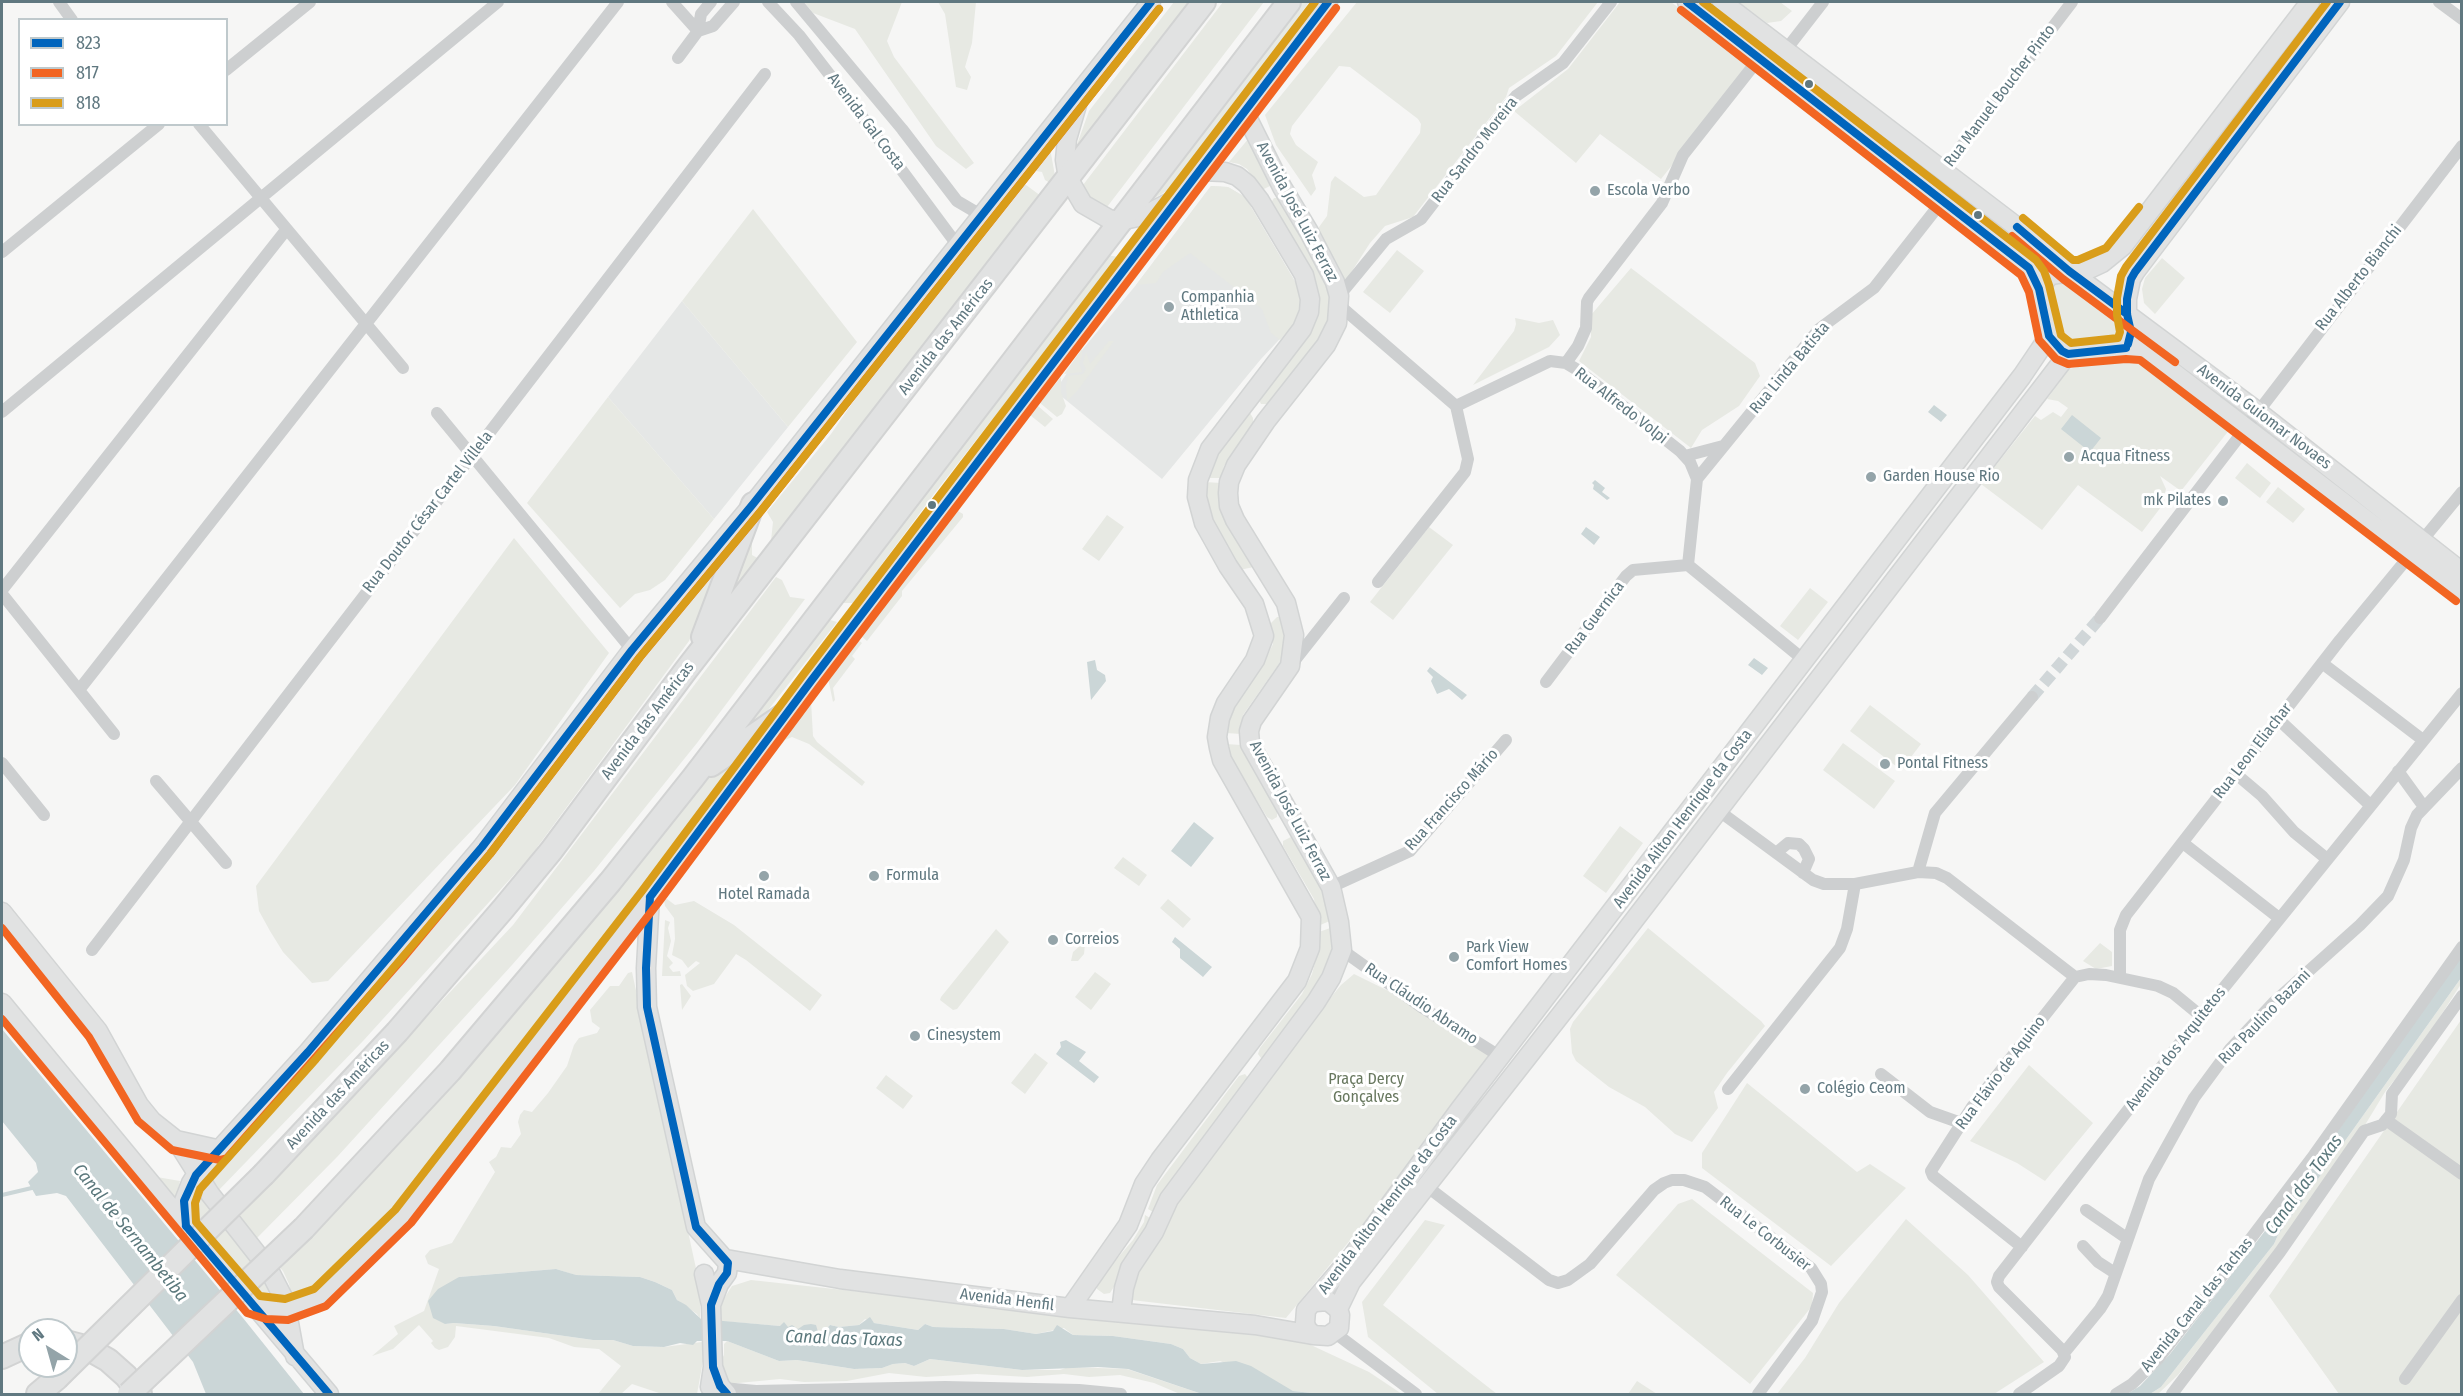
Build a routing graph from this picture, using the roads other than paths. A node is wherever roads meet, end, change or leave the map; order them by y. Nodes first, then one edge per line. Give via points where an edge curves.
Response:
1 (59, 2) edge
2 (310, 2) edge
3 (498, 2) edge
4 (618, 2) edge
5 (672, 2) edge
6 (711, 2) edge
7 (734, 2) edge
8 (768, 2) edge
9 (796, 2) edge
10 (1151, 2) edge
11 (1204, 2) edge
12 (1288, 2) edge
13 (1328, 2) edge
14 (1611, 2) edge
15 (1687, 2) edge
16 (1722, 2) edge
17 (1823, 2) edge
18 (2072, 2) edge
19 (2310, 2) edge
20 (2340, 2) edge
21 (2439, 2) edge
22 (71, 18) edge
23 (2462, 18) edge
24 (813, 23) junction
25 (698, 31) junction
26 (799, 35) junction
27 (1786, 50) junction
28 (678, 58) dead end
29 (228, 68) edge
30 (1771, 69) junction
31 (1750, 70) dead end
32 (765, 74) dead end
33 (1082, 88) junction
34 (1245, 112) junction
35 (2220, 119) junction
36 (157, 126) edge
37 (201, 126) edge
38 (2239, 133) junction
39 (2462, 146) edge
40 (1943, 169) junction
41 (1200, 171) junction
42 (1068, 178) junction
43 (1282, 188) junction
44 (1928, 190) junction
45 (259, 197) junction
46 (1181, 197) junction
47 (1261, 204) junction
48 (1936, 209) dead end
49 (984, 212) junction
50 (1119, 220) junction
51 (286, 230) junction
52 (958, 246) junction
53 (2, 252) edge
54 (2069, 271) junction
55 (2039, 289) junction
56 (1339, 301) junction
57 (2127, 314) junction
58 (366, 323) junction
59 (2049, 336) junction
60 (2126, 348) junction
61 (2068, 354) junction
62 (1566, 363) junction
63 (403, 368) dead end
64 (1245, 404) junction
65 (1456, 405) junction
66 (2257, 411) junction
67 (2, 412) edge
68 (437, 412) dead end
69 (1266, 421) junction
70 (2246, 427) junction
71 (1727, 444) junction
72 (472, 456) junction
73 (1685, 456) junction
74 (1697, 479) junction
75 (2462, 492) edge
76 (753, 504) junction
77 (2417, 547) junction
78 (1688, 565) junction
79 (2462, 572) edge
80 (1271, 578) junction
81 (1378, 582) dead end
82 (2, 592) edge
83 (2462, 593) edge
84 (1344, 598) dead end
85 (1254, 604) junction
86 (1836, 618) junction
87 (2100, 618) tunnel mouth
88 (1856, 632) junction
89 (632, 650) junction
90 (1804, 660) junction
91 (2322, 663) junction
92 (1290, 666) junction
93 (686, 670) junction
94 (1546, 682) dead end
95 (79, 690) junction
96 (2462, 693) edge
97 (2032, 697) tunnel mouth
98 (791, 710) junction
99 (2278, 719) junction
100 (114, 734) dead end
101 (1506, 740) dead end
102 (2423, 740) junction
103 (2, 763) edge
104 (2462, 768) edge
105 (2398, 771) junction
106 (2236, 774) junction
107 (693, 778) junction
108 (156, 781) dead end
109 (2370, 805) junction
110 (2424, 807) junction
111 (1719, 811) junction
112 (44, 815) dead end
113 (189, 822) junction
114 (1294, 823) junction
115 (1267, 837) junction
116 (2183, 843) junction
117 (1776, 853) junction
118 (2327, 859) junction
119 (226, 863) dead end
120 (1918, 872) junction
121 (1803, 873) junction
122 (1856, 884) junction
123 (1331, 887) junction
124 (650, 897) junction
125 (2, 912) edge
126 (2279, 918) junction
127 (2462, 947) edge
128 (1583, 949) junction
129 (92, 950) dead end
130 (1342, 950) junction
131 (1602, 962) junction
132 (2075, 977) junction
133 (2120, 977) junction
134 (2462, 996) edge
135 (2, 1003) edge
136 (2201, 1016) junction
137 (1238, 1056) junction
138 (1501, 1057) junction
139 (1263, 1073) junction
140 (1881, 1074) dead end
141 (1728, 1089) dead end
142 (2386, 1120) junction
143 (1961, 1123) junction
144 (176, 1140) junction
145 (221, 1150) junction
146 (2462, 1174) edge
147 (196, 1175) junction
148 (1420, 1181) junction
149 (2086, 1210) dead end
150 (1394, 1212) junction
151 (186, 1226) junction
152 (2127, 1239) junction
153 (2083, 1245) dead end
154 (2022, 1247) junction
155 (725, 1266) junction
156 (1095, 1270) junction
157 (2115, 1273) junction
158 (320, 1298) junction
159 (2462, 1300) edge
160 (254, 1305) junction
161 (1041, 1305) junction
162 (1311, 1306) junction
163 (1070, 1308) junction
164 (287, 1310) junction
165 (711, 1311) junction
166 (1121, 1312) junction
167 (1255, 1325) junction
168 (1341, 1325) junction
169 (1313, 1335) junction
170 (78, 1345) edge
171 (18, 1350) edge
172 (294, 1350) junction
173 (2064, 1353) junction
174 (2, 1357) edge
175 (2405, 1379) dead end
176 (717, 1390) edge
177 (945, 1391) edge
178 (753, 1393) edge
179 (39, 1395) edge
180 (129, 1395) edge
181 (140, 1395) edge
182 (329, 1395) edge
183 (1121, 1395) edge
184 (1416, 1395) edge
185 (1758, 1395) edge
186 (2019, 1395) edge
187 (2116, 1395) edge
188 (2172, 1395) edge

1 - 22 street
2 - 29 street
3 - 45 street
4 - 58 street
5 - 25 street
6 - 25 street via 701,14
7 - 25 street via 713,27
8 - 26 street, Avenida Gal Costa
9 - 24 street, Avenida Gal Costa
10 - 33 street
11 - 42 highway, Avenida das Américas
12 - 50 highway
13 - 34 street
14 - 56 street, Rua Sandro Moreira via 1563,63 1516,96 1421,219 1386,239
15 - 30 street
16 - 27 street, Avenida Guiomar Novaes
17 - 27 street
18 - 40 street, Rua Manuel Boucher Pinto
19 - 35 street
20 - 38 street
21 - 23 street
24 - 26 street
24 - 49 street, Avenida Gal Costa via 957,201
25 - 28 street
26 - 52 street, Avenida Gal Costa
27 - 30 street
27 - 40 street, Avenida Guiomar Novaes
30 - 44 street
31 - 62 street via 1683,155 1662,203 1589,298 1586,328
32 - 72 street, Rua Doutor César Cartel Villela
33 - 42 street via 1067,139
33 - 49 street
34 - 41 street
34 - 43 street, Avenida José Luiz Ferraz
35 - 38 street
35 - 54 street via 2118,251 2102,264
36 - 53 street
37 - 45 street
38 - 57 street via 2135,272 2128,290
39 - 66 street, Rua Alberto Bianchi
40 - 44 street, Rua Manuel Boucher Pinto
40 - 54 street, Avenida Guiomar Novaes
41 - 46 street
41 - 47 street, Avenida José Luiz Ferraz via 1219,170 1236,176
42 - 50 street via 1083,204 1109,219
42 - 93 highway, Avenida das Américas
43 - 47 street via 1270,191
43 - 56 street, Avenida José Luiz Ferraz via 1335,282
44 - 55 street via 2028,268
45 - 51 street
45 - 67 street
46 - 50 street via 1143,216
46 - 98 street
47 - 64 street, Avenida José Luiz Ferraz via 1304,275 1309,312 1302,328
48 - 71 street, Rua Linda Batista via 1874,288 1819,329
49 - 52 street
50 - 107 highway
51 - 58 street
51 - 82 street
52 - 76 street
54 - 55 street via 2050,276
54 - 57 street, Avenida Guiomar Novaes
55 - 59 street
56 - 65 street
56 - 69 street, Avenida José Luiz Ferraz via 1337,323 1326,345
57 - 60 street via 2131,332
57 - 66 street, Avenida Guiomar Novaes
58 - 63 street
58 - 95 street
59 - 61 street via 2055,346
59 - 86 street, Avenida Ailton Henrique da Costa
60 - 61 street, Avenida Guiomar Novaes
60 - 70 street, Avenida Guiomar Novaes via 2144,350
61 - 88 street, Avenida Ailton Henrique da Costa
62 - 65 street, Rua Alfredo Volpi via 1539,364
62 - 73 street, Rua Alfredo Volpi
64 - 69 street
64 - 85 street, Avenida José Luiz Ferraz via 1210,449 1198,480 1197,497 1209,531
65 - 81 street via 1468,459 1465,472
66 - 70 street, Rua Alberto Bianchi
66 - 77 street, Avenida Guiomar Novaes
68 - 72 street
69 - 80 street, Avenida José Luiz Ferraz via 1236,465 1228,493 1235,520
70 - 77 street, Avenida Guiomar Novaes
70 - 87 street, Rua Alberto Bianchi
71 - 73 street
71 - 74 street, Rua Linda Batista
72 - 89 street
72 - 113 street, Rua Doutor César Cartel Villela
73 - 74 street, Rua Alfredo Volpi
74 - 78 street
75 - 77 street, Rua Leon Eliachar
76 - 89 street
76 - 93 highway via 706,630
77 - 79 street, Avenida Guiomar Novaes
77 - 83 street, Avenida Guiomar Novaes
77 - 91 street, Rua Leon Eliachar
78 - 90 street
78 - 94 street, Rua Guernica via 1633,570
80 - 85 street via 1271,602 1262,607
80 - 92 street, Avenida José Luiz Ferraz via 1291,618 1294,635
82 - 95 street
84 - 92 street
85 - 115 street, Avenida José Luiz Ferraz via 1264,636 1254,660 1226,703 1217,737 1222,760
86 - 88 street
86 - 90 street, Avenida Ailton Henrique da Costa
88 - 111 street, Avenida Ailton Henrique da Costa
89 - 145 street via 482,847
90 - 128 street, Avenida Ailton Henrique da Costa
91 - 99 street, Rua Leon Eliachar
91 - 102 street
92 - 114 street, Avenida José Luiz Ferraz via 1251,721 1249,731 1250,744
93 - 179 highway, Avenida das Américas, bridge via 550,851 397,1032 264,1174
95 - 100 street
96 - 102 street, Avenida dos Arquitetos
97 - 120 street via 1935,813
98 - 107 highway
98 - 124 street
99 - 106 street, Rua Leon Eliachar
99 - 109 street
101 - 123 street, Rua Francisco Mário via 1410,851
102 - 105 street, Avenida dos Arquitetos
103 - 112 street
104 - 110 street, Rua Paulino Bazani
105 - 109 street, Avenida dos Arquitetos
105 - 110 street
106 - 116 street, Rua Leon Eliachar
106 - 118 street
107 - 180 highway, bridge via 450,1071 304,1228
108 - 113 street
109 - 118 street, Avenida dos Arquitetos
110 - 152 street, Rua Paulino Bazani via 2413,821 2404,860 2388,896 2266,1011 2230,1049 2194,1098 2154,1168
111 - 117 street
111 - 131 street, Avenida Ailton Henrique da Costa
113 - 119 street
113 - 129 street, Rua Doutor César Cartel Villela
114 - 115 street
114 - 123 street, Avenida José Luiz Ferraz
115 - 137 street, Avenida José Luiz Ferraz via 1311,917 1310,948 1298,981
116 - 126 street
116 - 133 street, Rua Leon Eliachar via 2122,922
117 - 121 street
117 - 121 street via 1788,843 1799,844 1809,859
118 - 126 street, Avenida dos Arquitetos
120 - 122 street
120 - 132 street via 1936,873 1957,884
121 - 122 street via 1824,884
122 - 141 street via 1840,948
123 - 130 street, Avenida José Luiz Ferraz
124 - 155 street via 647,1007 696,1227
124 - 158 street via 403,1217
125 - 144 street via 99,1031 145,1114
126 - 136 street, Avenida dos Arquitetos
127 - 187 street, Avenida Canal das Tachas via 2230,1266 2158,1359
128 - 131 street
128 - 138 street, Avenida Ailton Henrique da Costa
130 - 138 street, Rua Cláudio Abramo
130 - 139 street, Avenida José Luiz Ferraz via 1331,978
131 - 148 street, Avenida Ailton Henrique da Costa via 1475,1121
132 - 133 street
132 - 143 street, Rua Flávio de Aquino
133 - 136 street via 2173,993
134 - 142 street via 2392,1094 2391,1114
135 - 151 street
136 - 154 street, Avenida dos Arquitetos
137 - 139 street
137 - 156 street, Avenida José Luiz Ferraz via 1160,1160 1144,1184 1128,1224
138 - 148 street, Avenida Ailton Henrique da Costa via 1460,1109
139 - 166 street, Avenida José Luiz Ferraz via 1169,1199 1154,1232 1130,1268
140 - 143 street via 1930,1112
142 - 146 street
142 - 188 street via 2364,1131 2280,1252
143 - 154 street, Rua Flávio de Aquino via 1931,1172
144 - 145 street
144 - 147 street
145 - 147 street
147 - 151 street via 184,1201
147 - 164 street via 268,1268
148 - 150 street, Avenida Ailton Henrique da Costa
148 - 185 street, Rua Le Corbusier via 1558,1283 1590,1264 1654,1190 1672,1180 1705,1187 1811,1269 1821,1284 1812,1321
149 - 152 street
150 - 162 street, Avenida Ailton Henrique da Costa
150 - 168 street, Avenida Ailton Henrique da Costa via 1351,1282
151 - 160 street
152 - 157 street, Rua Paulino Bazani
153 - 157 street
154 - 173 street, Avenida dos Arquitetos via 1997,1282
155 - 161 street, Avenida Henfil via 734,1274 759,1266
155 - 165 street
155 - 165 street via 713,1280 704,1274
156 - 161 street via 1078,1286
156 - 163 street, Avenida José Luiz Ferraz
157 - 173 street, Rua Paulino Bazani via 2100,1309
158 - 164 street
158 - 172 street via 301,1321
159 - 175 street
160 - 164 street
160 - 172 street
161 - 163 street, Avenida Henfil
162 - 167 street, Avenida Henfil via 1293,1318
162 - 168 street via 1328,1301
162 - 169 street via 1305,1323
163 - 166 street, Avenida Henfil
164 - 172 street
165 - 176 street
166 - 167 street, Avenida Henfil
167 - 169 street, Avenida Henfil
168 - 169 street via 1328,1336
168 - 184 street
170 - 181 highway via 108,1360
171 - 174 highway
172 - 182 street
173 - 186 street via 2059,1366
176 - 178 street
177 - 178 street
177 - 183 street via 1079,1390

